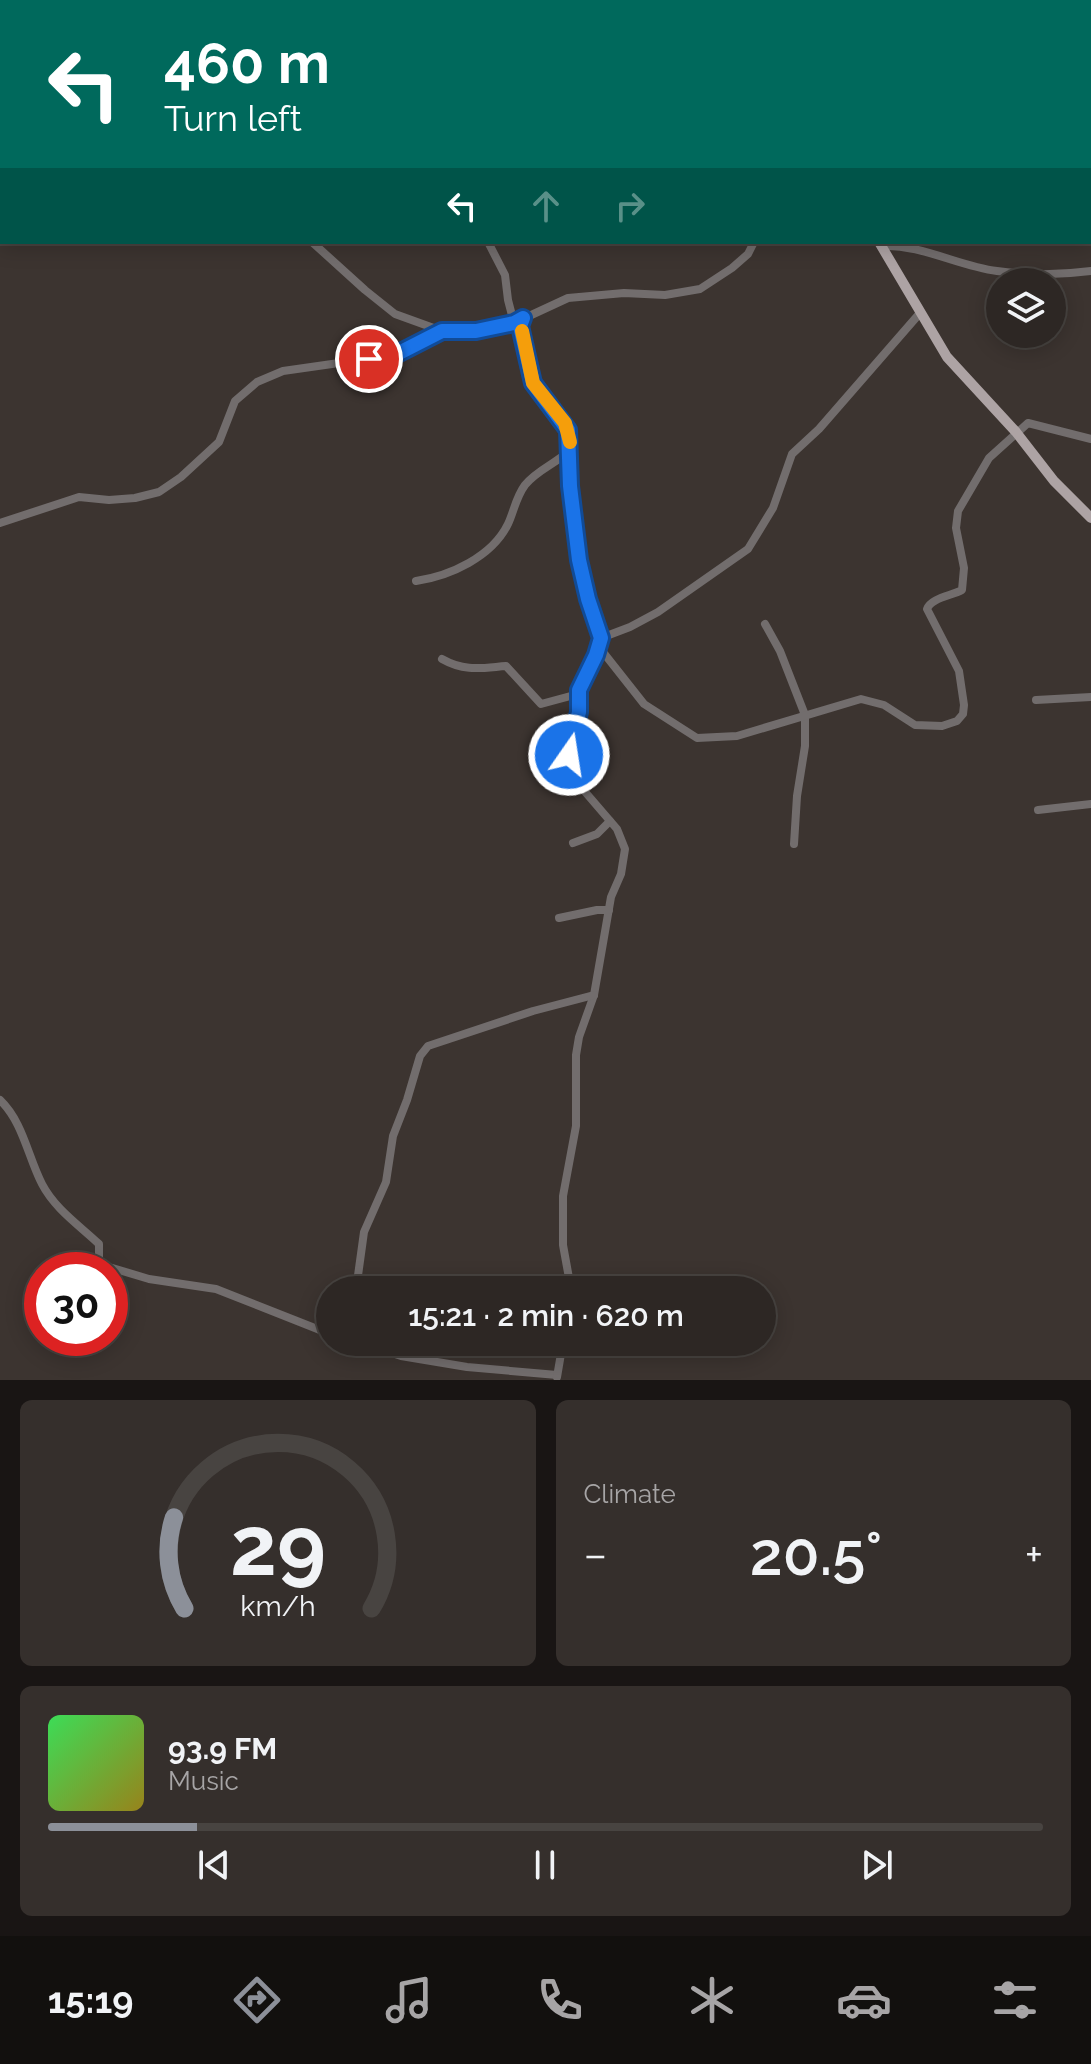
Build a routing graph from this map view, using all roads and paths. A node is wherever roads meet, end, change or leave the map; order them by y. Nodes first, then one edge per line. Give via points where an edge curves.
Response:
1 (314, 244) edge
2 (489, 244) edge
3 (753, 244) edge
4 (880, 244) edge
5 (1091, 271) edge
6 (920, 313) junction
7 (519, 321) junction
8 (442, 331) junction
9 (1016, 432) junction
10 (1091, 439) edge
11 (569, 451) junction
12 (1091, 518) edge
13 (0, 523) edge
14 (416, 581) dead end
15 (765, 624) dead end
16 (600, 642) junction
17 (442, 659) dead end
18 (578, 694) junction
19 (1091, 697) edge
20 (1036, 700) dead end
21 (805, 715) junction
22 (1091, 804) edge
23 (1038, 810) dead end
24 (610, 821) junction
25 (573, 843) dead end
26 (794, 844) dead end
27 (609, 910) junction
28 (559, 918) dead end
29 (594, 995) junction
30 (0, 1100) edge
31 (358, 1276) edge
32 (569, 1276) edge
33 (316, 1328) edge
34 (401, 1356) edge
35 (561, 1356) edge
36 (557, 1377) edge

1 - 8 street via 395,314
2 - 7 street
3 - 7 street via 732,268 700,289 568,298
4 - 5 street via 996,271
4 - 6 main road
6 - 9 main road via 947,357
6 - 16 street via 792,454 773,508 748,549 658,612
7 - 8 street via 476,331
7 - 11 street via 533,383 565,423
8 - 13 street via 395,355 283,371 257,382 235,401 219,442 159,492 109,500 79,497
9 - 10 street via 1031,423
9 - 12 main road
9 - 21 street via 989,458 958,511 962,590 927,606 959,671 963,714 957,721 927,727 861,699
11 - 14 street via 527,482 507,527 491,547 458,568
11 - 16 street via 579,560
15 - 21 street
16 - 18 street
16 - 21 street via 644,704 697,738 737,736
17 - 18 street via 471,670 506,666 541,704
18 - 24 street via 570,765 574,779
19 - 20 street
21 - 26 street
22 - 23 street
24 - 25 street via 597,834
24 - 27 street via 625,849
27 - 28 street
27 - 29 street
29 - 31 street via 428,1046 393,1136 386,1182 364,1232
29 - 32 street via 578,1041 576,1126 563,1196
30 - 33 street via 53,1202 99,1244 99,1264 149,1279 216,1289
34 - 36 street
35 - 36 street

